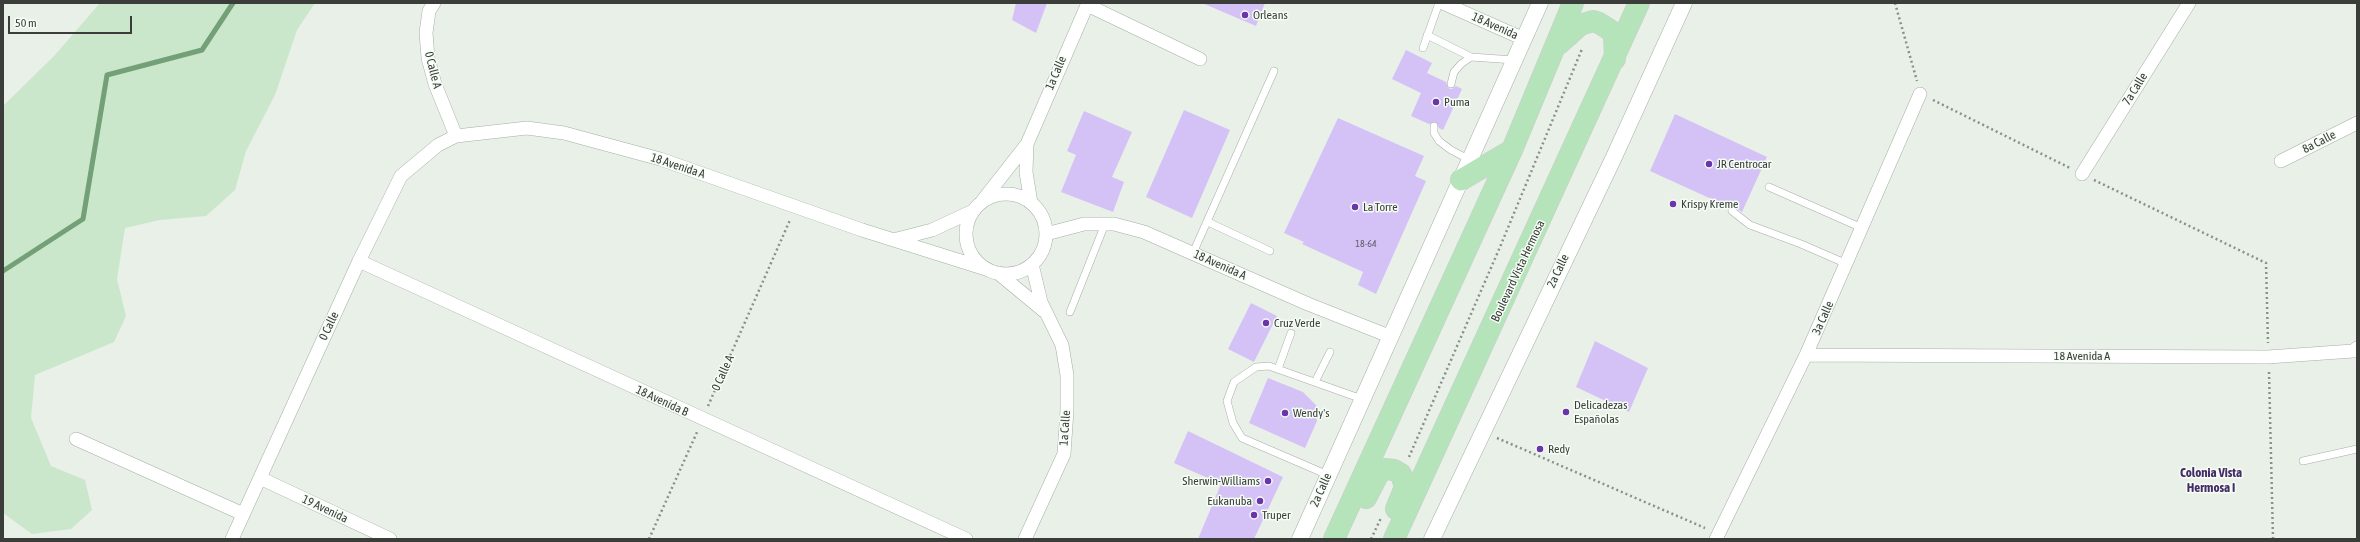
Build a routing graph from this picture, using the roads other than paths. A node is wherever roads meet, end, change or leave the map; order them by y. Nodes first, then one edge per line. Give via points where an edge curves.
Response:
1 (434, 3) edge
2 (1439, 3) edge
3 (1443, 3) edge
4 (1540, 3) edge
5 (1574, 3) edge
6 (1640, 3) edge
7 (1684, 3) edge
8 (2189, 3) edge
9 (1087, 4) edge
10 (1428, 35) junction
11 (1524, 39) junction
12 (1423, 48) dead end
13 (1554, 50) junction
14 (1471, 57) junction
15 (1200, 59) dead end
16 (1615, 59) junction
17 (1515, 60) junction
18 (1274, 71) dead end
19 (1451, 84) dead end
20 (1920, 94) road end
21 (2357, 123) edge
22 (1434, 126) dead end
23 (456, 136) junction
24 (1027, 144) junction
25 (1512, 150) junction
26 (1470, 160) junction
27 (2281, 162) dead end
28 (2082, 174) dead end
29 (1461, 180) junction
30 (1769, 187) dead end
31 (982, 202) junction
32 (1031, 203) junction
33 (973, 211) junction
34 (1732, 211) dead end
35 (1208, 222) junction
36 (1104, 224) junction
37 (1862, 228) junction
38 (1046, 234) junction
39 (893, 239) junction
40 (1270, 251) dead end
41 (1193, 253) junction
42 (359, 261) junction
43 (1032, 264) junction
44 (1847, 264) junction
45 (992, 271) junction
46 (1070, 312) dead end
47 (1047, 313) junction
48 (1291, 333) dead end
49 (1389, 336) junction
50 (2357, 348) edge
51 (1330, 352) dead end
52 (1806, 355) junction
53 (1278, 369) junction
54 (1315, 382) junction
55 (1362, 399) junction
56 (76, 439) dead end
57 (2357, 449) edge
58 (2303, 461) dead end
59 (1328, 475) junction
60 (260, 478) junction
61 (243, 514) junction
62 (1337, 532) edge
63 (1718, 536) edge
64 (232, 539) edge
65 (390, 539) edge
66 (966, 539) edge
67 (1025, 539) edge
68 (1300, 539) edge
69 (1382, 539) edge
70 (1394, 539) edge
71 (1432, 539) edge

1 - 23 street, 0 Calle A via 429,11 426,32 428,58 435,84
2 - 10 lane
3 - 11 street, 18 Avenida
4 - 11 street, 2a Calle
5 - 13 main road
6 - 16 main road, Boulevard Vista Hermosa
7 - 71 street, 2a Calle via 1614,157
8 - 28 street, 7a Calle
9 - 15 street
9 - 24 street, 1a Calle
10 - 12 lane
10 - 14 lane
11 - 17 street, 2a Calle
13 - 16 main road via 1574,29 1593,21 1610,30 1615,43
13 - 25 main road
14 - 17 lane
14 - 19 lane via 1454,72
16 - 70 main road, Boulevard Vista Hermosa
17 - 26 street, 2a Calle
18 - 35 lane
20 - 37 street, 3a Calle
21 - 27 street, 8a Calle
22 - 26 lane via 1434,133 1439,141
23 - 39 street, 18 Avenida A via 527,128 564,133 660,159
23 - 42 street, 0 Calle via 438,145 402,176
24 - 31 street, 1a Calle
24 - 32 street, 1a Calle via 1026,172
25 - 29 main road
25 - 62 main road
26 - 29 street, 2a Calle
29 - 49 street, 2a Calle
30 - 37 lane
31 - 32 street via 993,196 1006,194 1019,196
31 - 33 street
32 - 38 street via 1039,211
33 - 39 street via 932,230
33 - 45 street via 966,230 969,249 976,260
34 - 44 lane via 1750,225
35 - 40 lane
35 - 41 lane
36 - 38 street, 18 Avenida A via 1084,224
36 - 41 street, 18 Avenida A via 1144,232
36 - 46 lane
37 - 44 street, 3a Calle
38 - 43 street via 1044,245
39 - 45 street, 18 Avenida A
41 - 49 street, 18 Avenida A via 1308,304
42 - 60 street, 0 Calle
42 - 66 street, 18 Avenida B
43 - 45 street via 1022,271 1010,274
43 - 47 street, 1a Calle via 1037,290
44 - 52 street, 3a Calle
45 - 47 street, 1a Calle
47 - 67 street, 1a Calle via 1062,345 1067,375 1064,454
48 - 53 lane
49 - 55 street, 2a Calle
50 - 52 street, 18 Avenida A via 2268,357
51 - 54 lane
52 - 63 street, 3a Calle
53 - 54 lane
53 - 59 lane via 1269,366 1256,367 1234,382 1227,401 1233,423 1242,438
54 - 55 lane
55 - 59 street, 2a Calle
56 - 61 street
57 - 58 lane
59 - 68 street, 2a Calle
60 - 61 street, 0 Calle
60 - 65 street, 19 Avenida
61 - 64 street, 0 Calle
62 - 69 main road via 1360,510 1379,473 1390,468 1401,474 1404,482 1403,492

